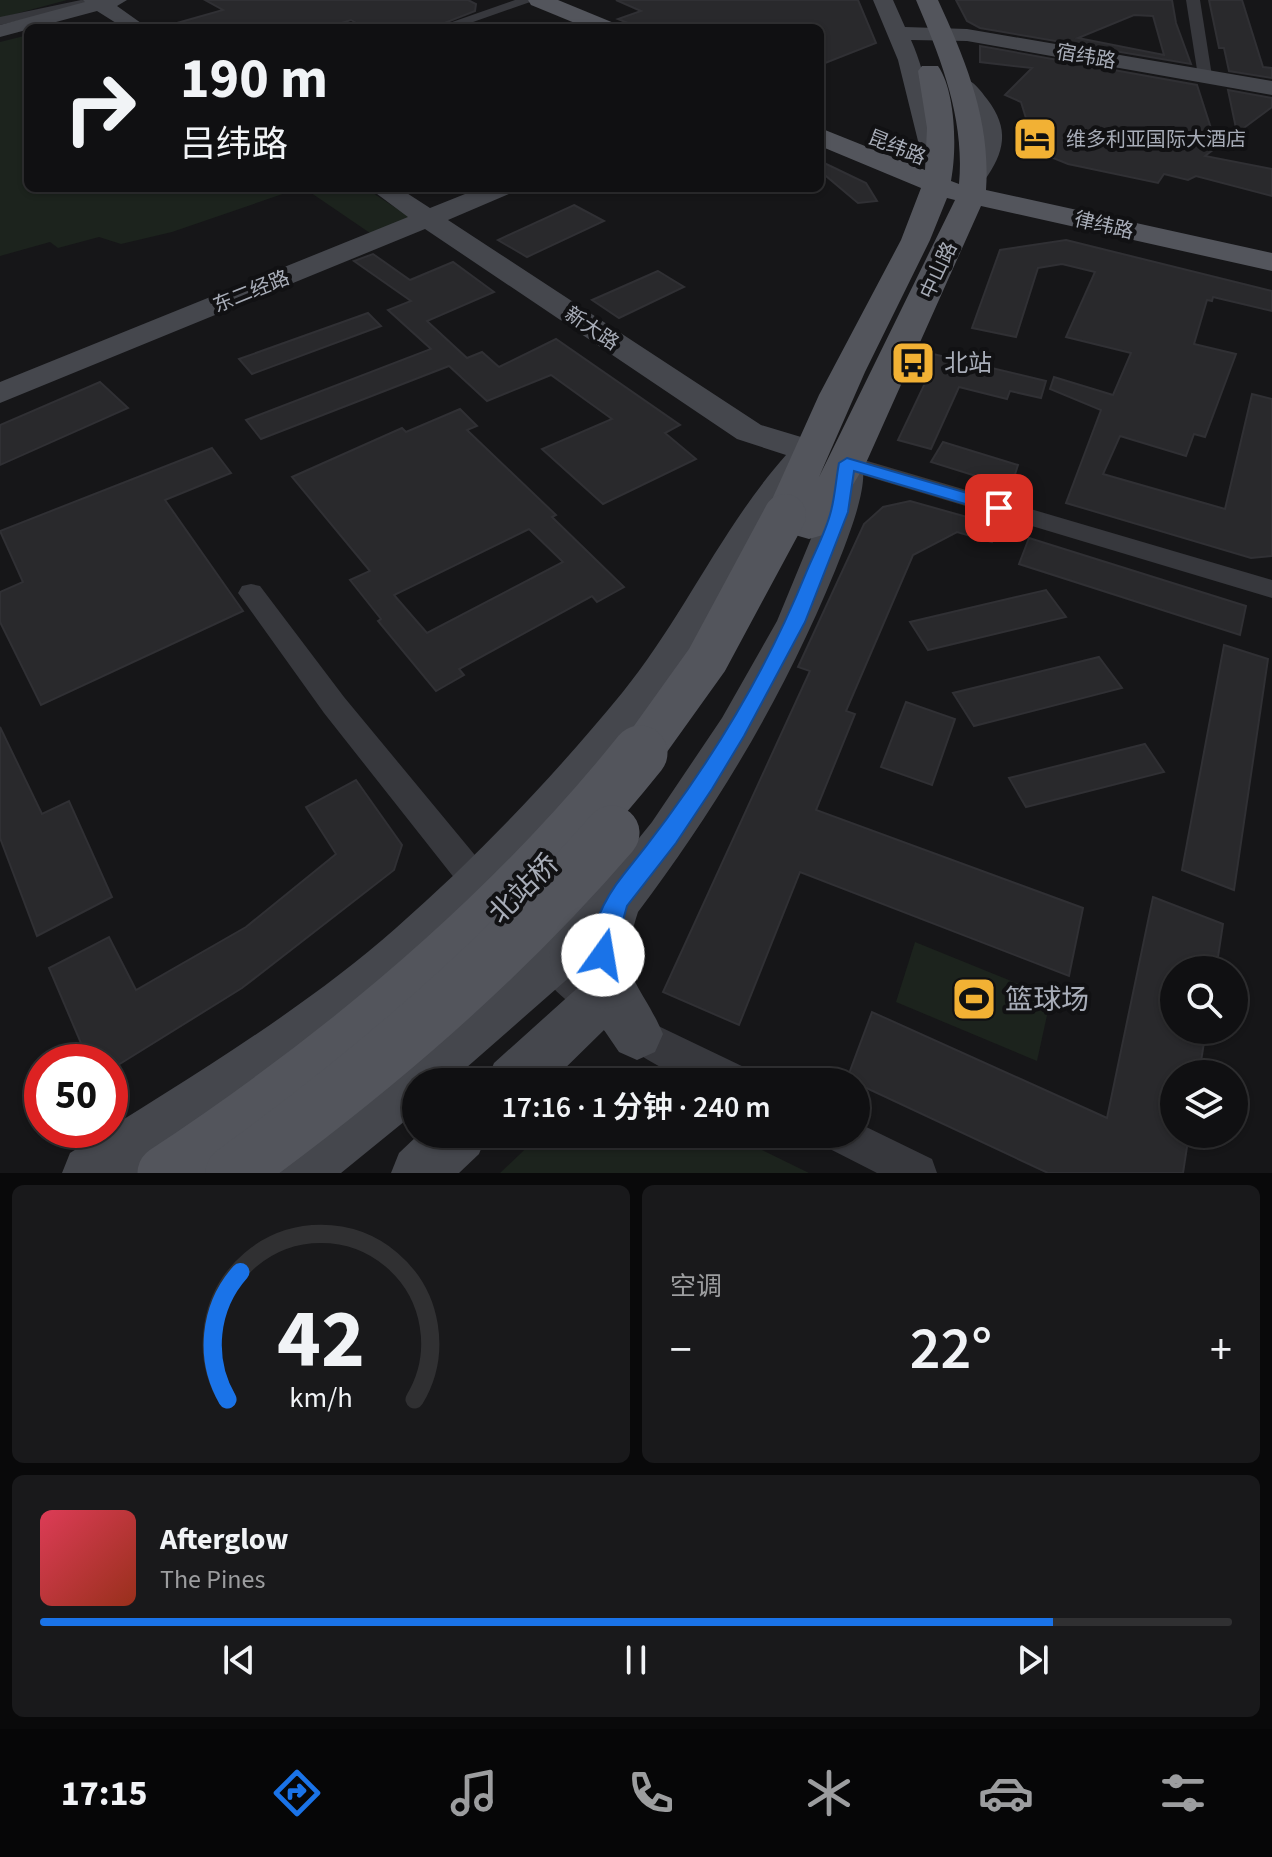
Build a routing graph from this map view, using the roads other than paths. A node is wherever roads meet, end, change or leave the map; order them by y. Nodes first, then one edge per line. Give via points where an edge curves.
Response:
1 (539, 0) edge
2 (883, 0) edge
3 (905, 0) edge
4 (927, 0) edge
5 (1193, 0) edge
6 (517, 1) edge
7 (102, 3) edge
8 (46, 24) edge
9 (132, 24) edge
10 (453, 24) edge
11 (563, 24) edge
12 (596, 24) edge
13 (0, 26) edge
14 (24, 31) edge
15 (908, 33) junction
16 (978, 37) joint
17 (0, 38) edge
18 (945, 39) junction
19 (1205, 76) junction
20 (1272, 88) edge
21 (824, 118) edge
22 (868, 135) junction
23 (824, 137) edge
24 (824, 146) edge
25 (954, 172) junction
26 (388, 192) edge
27 (493, 192) edge
28 (1042, 201) junction
29 (428, 220) junction
30 (1272, 243) edge
31 (1272, 262) edge
32 (0, 393) edge
33 (828, 457) junction
34 (797, 520) junction
35 (1272, 589) edge
36 (251, 593) dead end
37 (478, 884) junction
38 (618, 900) junction
39 (550, 961) junction
40 (596, 1003) junction
41 (637, 1034) junction
42 (528, 1068) edge
43 (706, 1068) edge
44 (445, 1148) edge
45 (867, 1148) edge
46 (90, 1173) edge
47 (165, 1173) edge
48 (233, 1173) edge
49 (296, 1173) edge
50 (419, 1173) edge
51 (918, 1173) edge

1 - 12 main road
2 - 15 street
3 - 15 main road
4 - 18 main road
5 - 19 street
6 - 10 street
6 - 11 main road
7 - 8 street
7 - 9 street
7 - 13 street
14 - 17 street
15 - 18 street
15 - 25 main road via 928,63
16 - 18 main road
16 - 19 street, 宿纬路
18 - 25 main road via 963,85
19 - 20 street, 宿纬路
21 - 22 main road, 昆纬路
22 - 25 main road via 903,144
22 - 25 main road via 917,164
23 - 25 main road, 昆纬路
24 - 25 main road via 914,191 925,204
25 - 28 main road, 律纬路
25 - 33 main road, 中山路 via 908,255
25 - 33 main road, 中山路 via 954,234
26 - 29 street, 新大路
27 - 29 street, 东二经路
28 - 30 main road, 律纬路
28 - 31 main road, 律纬路
29 - 32 street, 东二经路
29 - 33 street, 新大路 via 749,432
33 - 34 main road, 中山路
33 - 35 street
33 - 37 street via 773,492 638,703
33 - 38 street via 840,512 796,622 704,783
34 - 47 main road, 北站桥, bridge via 657,733 567,844 507,906 335,1052
34 - 48 main road, 北站桥, bridge via 718,692 667,765 575,878 410,1037
36 - 37 street
37 - 39 street
37 - 46 street via 343,1002 250,1070
38 - 39 street
38 - 41 street via 605,942 605,981
39 - 40 street
39 - 49 street
40 - 41 street
40 - 42 street
41 - 43 street
44 - 50 street
45 - 51 street

